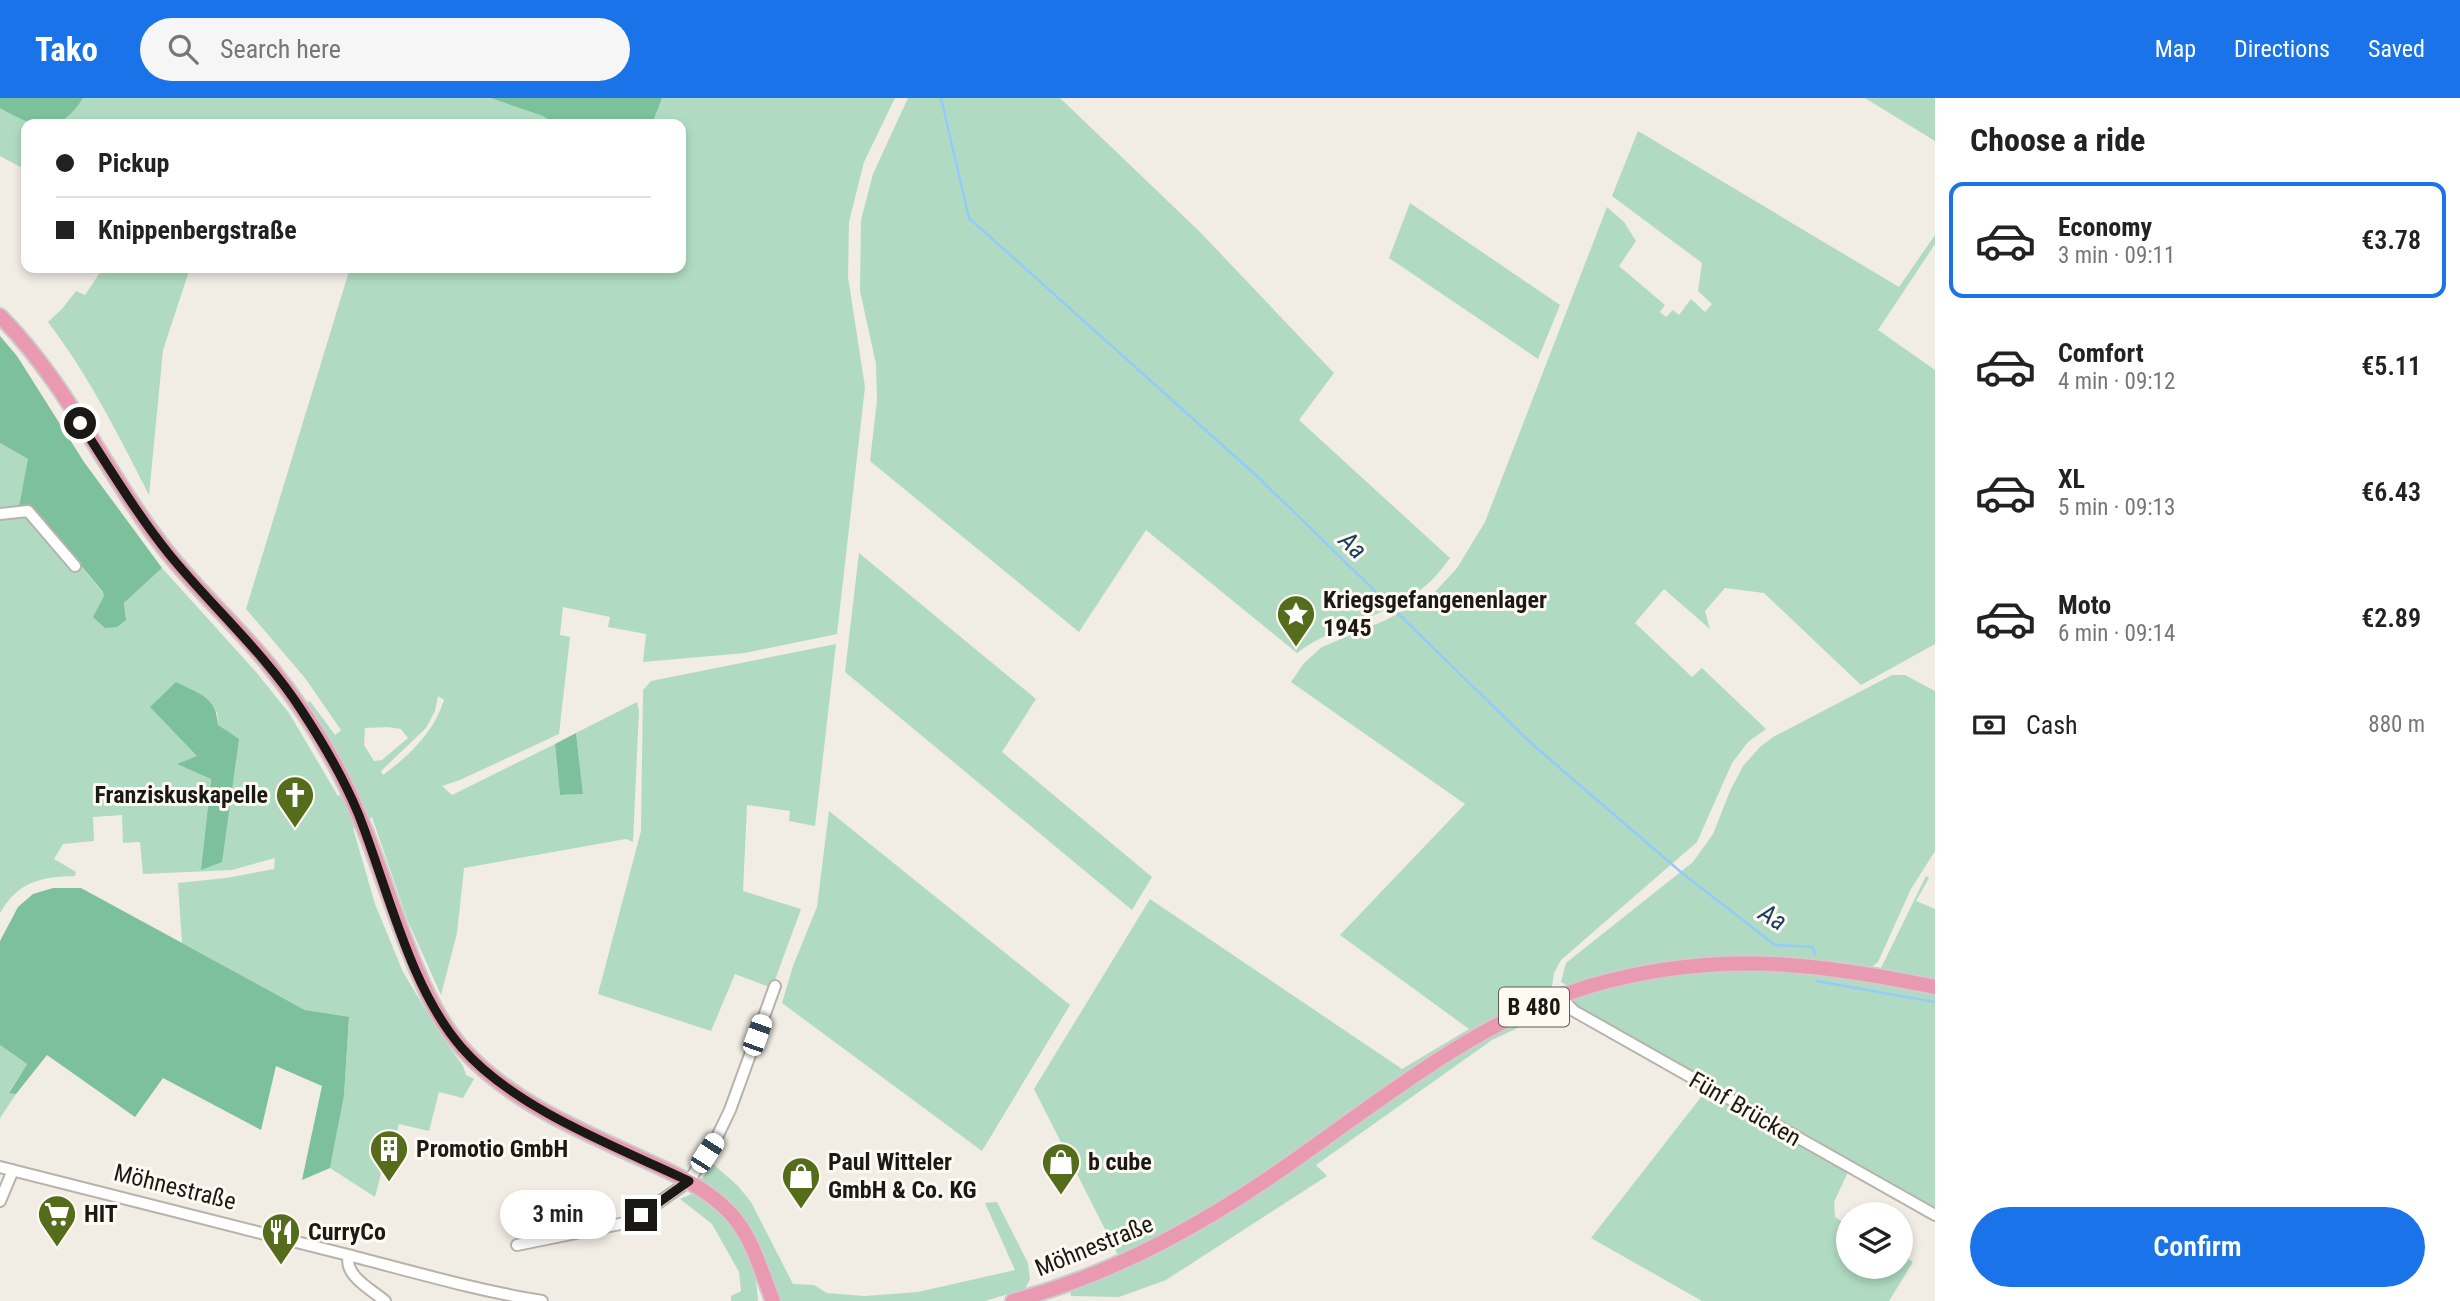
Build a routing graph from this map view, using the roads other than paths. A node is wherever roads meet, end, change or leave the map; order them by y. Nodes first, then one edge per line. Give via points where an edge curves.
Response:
1 (0, 316) edge
2 (0, 514) edge
3 (75, 566) dead end
4 (775, 986) dead end
5 (1935, 987) edge
6 (1560, 997) junction
7 (0, 1167) edge
8 (13, 1170) junction
9 (689, 1181) junction
10 (0, 1201) edge
11 (1935, 1214) edge
12 (517, 1245) dead end
13 (349, 1256) junction
14 (759, 1267) junction
15 (1047, 1297) edge
16 (385, 1301) edge
17 (542, 1301) edge
18 (762, 1301) edge
19 (773, 1301) edge
20 (1013, 1301) edge

1 - 9 main road via 38,360 169,554 302,709 358,813 422,983 463,1049 545,1112
2 - 3 street via 28,511
4 - 9 street via 724,1124
5 - 6 main road, B 480 via 1824,967 1741,962 1638,974
6 - 11 street, Fünf Brücken via 1574,1011
6 - 15 main road, Möhnestraße / B 480 via 1489,1028 1442,1056 1190,1229
7 - 8 street, Möhnestraße
8 - 10 street
8 - 13 street, Möhnestraße
9 - 12 street via 625,1223
9 - 14 main road via 738,1223
13 - 16 street via 352,1274
13 - 17 street, Möhnestraße
14 - 18 main road
14 - 19 main road
15 - 20 main road, Möhnestraße / B 480

